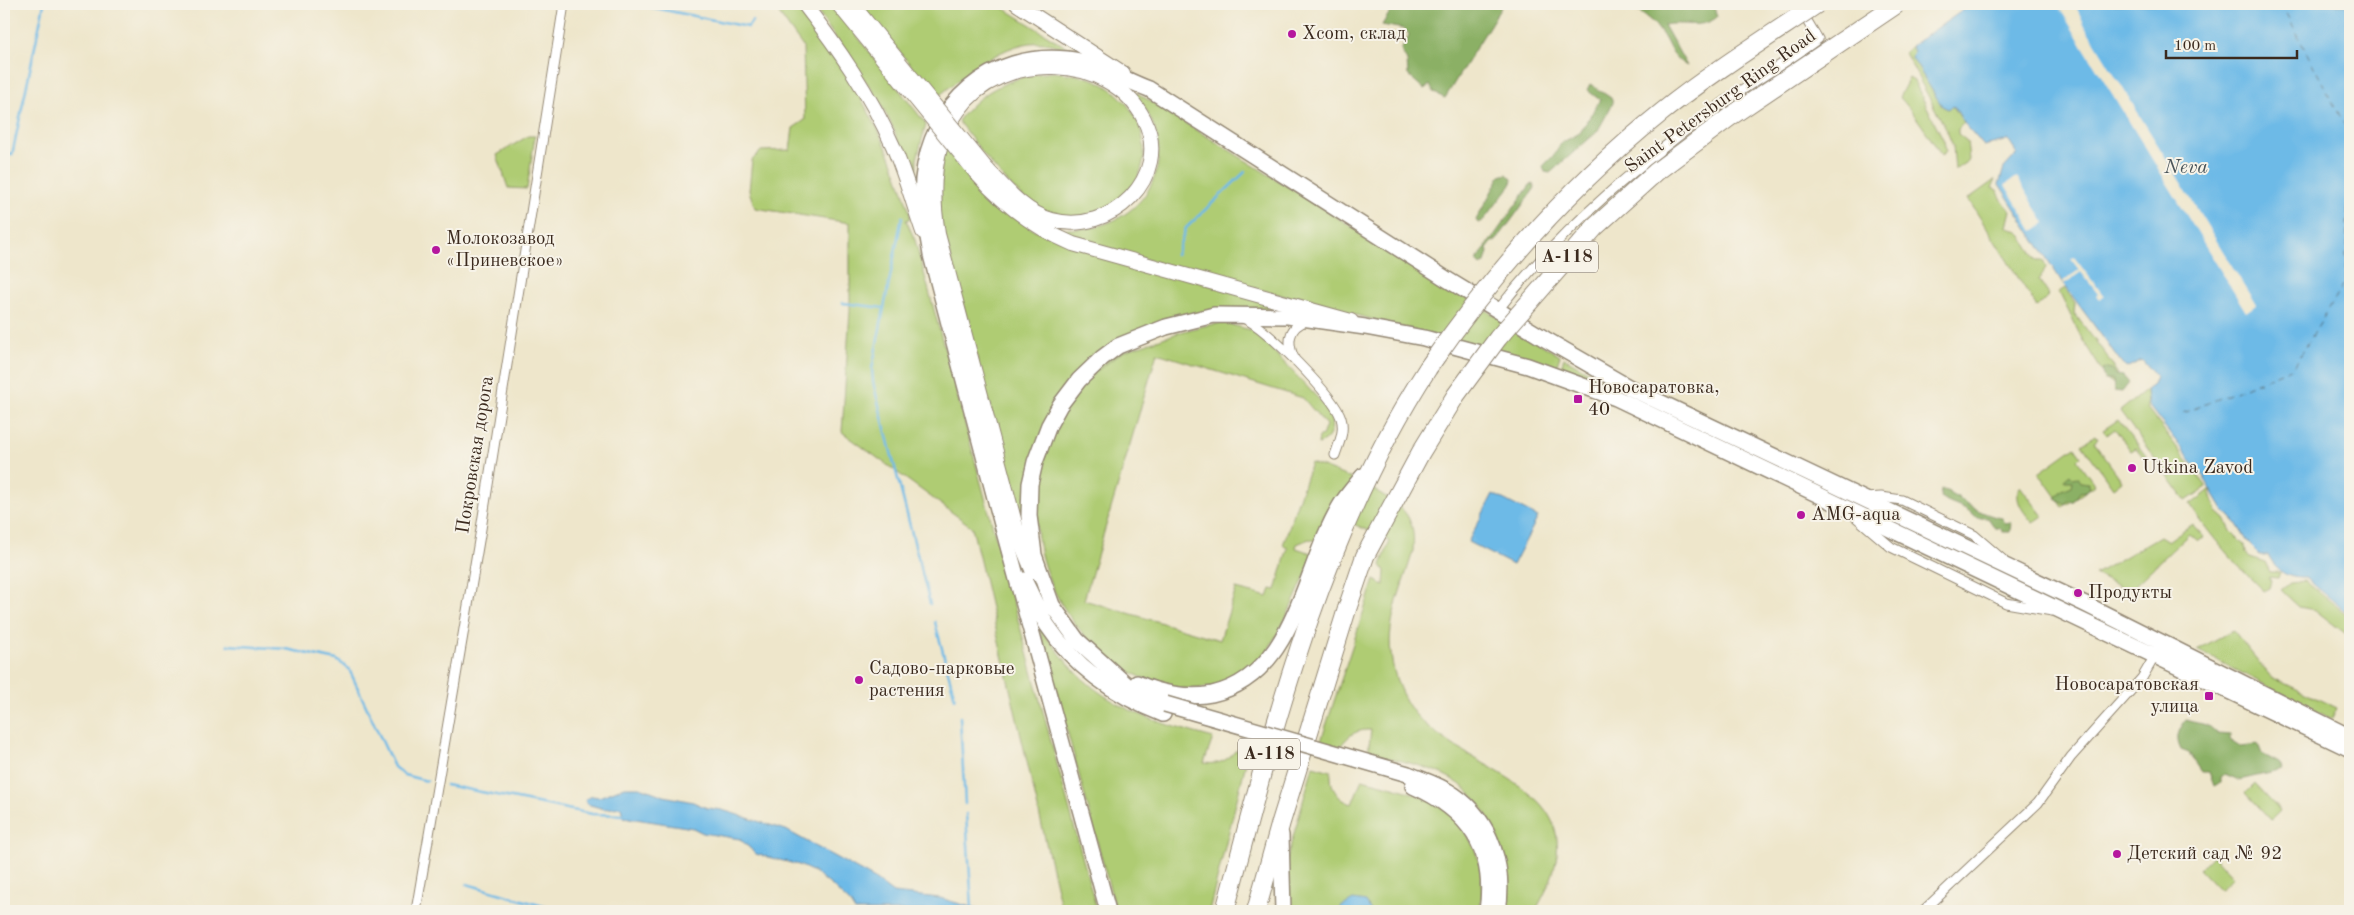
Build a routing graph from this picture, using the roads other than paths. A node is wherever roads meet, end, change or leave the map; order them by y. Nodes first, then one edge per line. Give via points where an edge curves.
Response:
1 (564, 4) edge
2 (804, 4) edge
3 (838, 4) edge
4 (852, 4) edge
5 (1017, 4) edge
6 (1797, 4) edge
7 (1816, 4) edge
8 (1897, 4) edge
9 (910, 83) junction
10 (1149, 89) junction
11 (981, 170) junction
12 (931, 255) junction
13 (1498, 310) junction
14 (1233, 315) junction
15 (1313, 320) junction
16 (1365, 326) junction
17 (1294, 359) junction
18 (1335, 455) dead end
19 (1371, 465) junction
20 (1003, 528) junction
21 (1052, 606) junction
22 (2162, 642) junction
23 (2155, 657) junction
24 (1108, 667) junction
25 (1164, 709) junction
26 (2350, 737) edge
27 (2350, 750) edge
28 (1406, 778) junction
29 (1281, 822) junction
30 (416, 911) edge
31 (1108, 911) edge
32 (1225, 911) edge
33 (1256, 911) edge
34 (1282, 911) edge
35 (1487, 911) edge
36 (1498, 911) edge
37 (1923, 911) edge

1 - 30 street, Покровская дорога via 481,529
2 - 12 main road via 880,118
3 - 9 main road
4 - 9 main road
5 - 10 main road
6 - 13 street via 1818,38 1729,98 1607,193 1560,239
7 - 19 highway, Saint Petersburg Ring Road / А-118, bridge via 1663,111 1564,200 1460,320 1408,399
8 - 29 highway, Saint Petersburg Ring Road / А-118, bridge via 1723,122 1656,172 1595,227 1498,338 1456,395 1421,452 1365,556
9 - 11 main road, bridge
10 - 12 main road via 1087,62 1051,58 1004,67 974,84 949,108 929,148 923,194
10 - 13 main road
11 - 16 main road via 1018,214 1073,244
11 - 21 main road via 1042,216 1069,223 1093,220 1115,211 1139,187 1150,157 1148,131 1135,105 1113,85 1078,69 1043,67 1004,76 981,89 965,103 948,128 937,156 934,192 938,234 1019,538 1035,577
12 - 20 main road
13 - 22 main road via 1630,388
14 - 15 main road
14 - 17 street via 1258,325
14 - 21 main road via 1214,315 1183,322 1118,346 1086,373 1060,405 1038,452 1029,516 1034,555
15 - 16 main road
15 - 17 street via 1299,323 1290,336
16 - 23 main road via 1528,366 1608,395
17 - 18 street via 1336,406 1341,416 1343,426
19 - 24 main road via 1340,506 1275,651 1256,673 1239,685 1204,696 1177,695 1140,684
19 - 32 highway, Saint Petersburg Ring Road / А-118 via 1298,651
20 - 25 main road via 1014,546 1023,578 1046,624 1069,654 1104,684 1136,703
20 - 31 main road
21 - 24 main road via 1077,640
22 - 23 street
22 - 26 main road
23 - 27 main road
23 - 37 street via 2142,678 2071,758 2038,803
24 - 25 main road via 1129,687
25 - 28 main road, bridge
28 - 35 main road via 1448,804 1478,839 1486,858 1489,880
28 - 36 main road via 1454,794 1474,812 1496,852 1500,890
29 - 33 highway, Saint Petersburg Ring Road / А-118
29 - 34 main road

